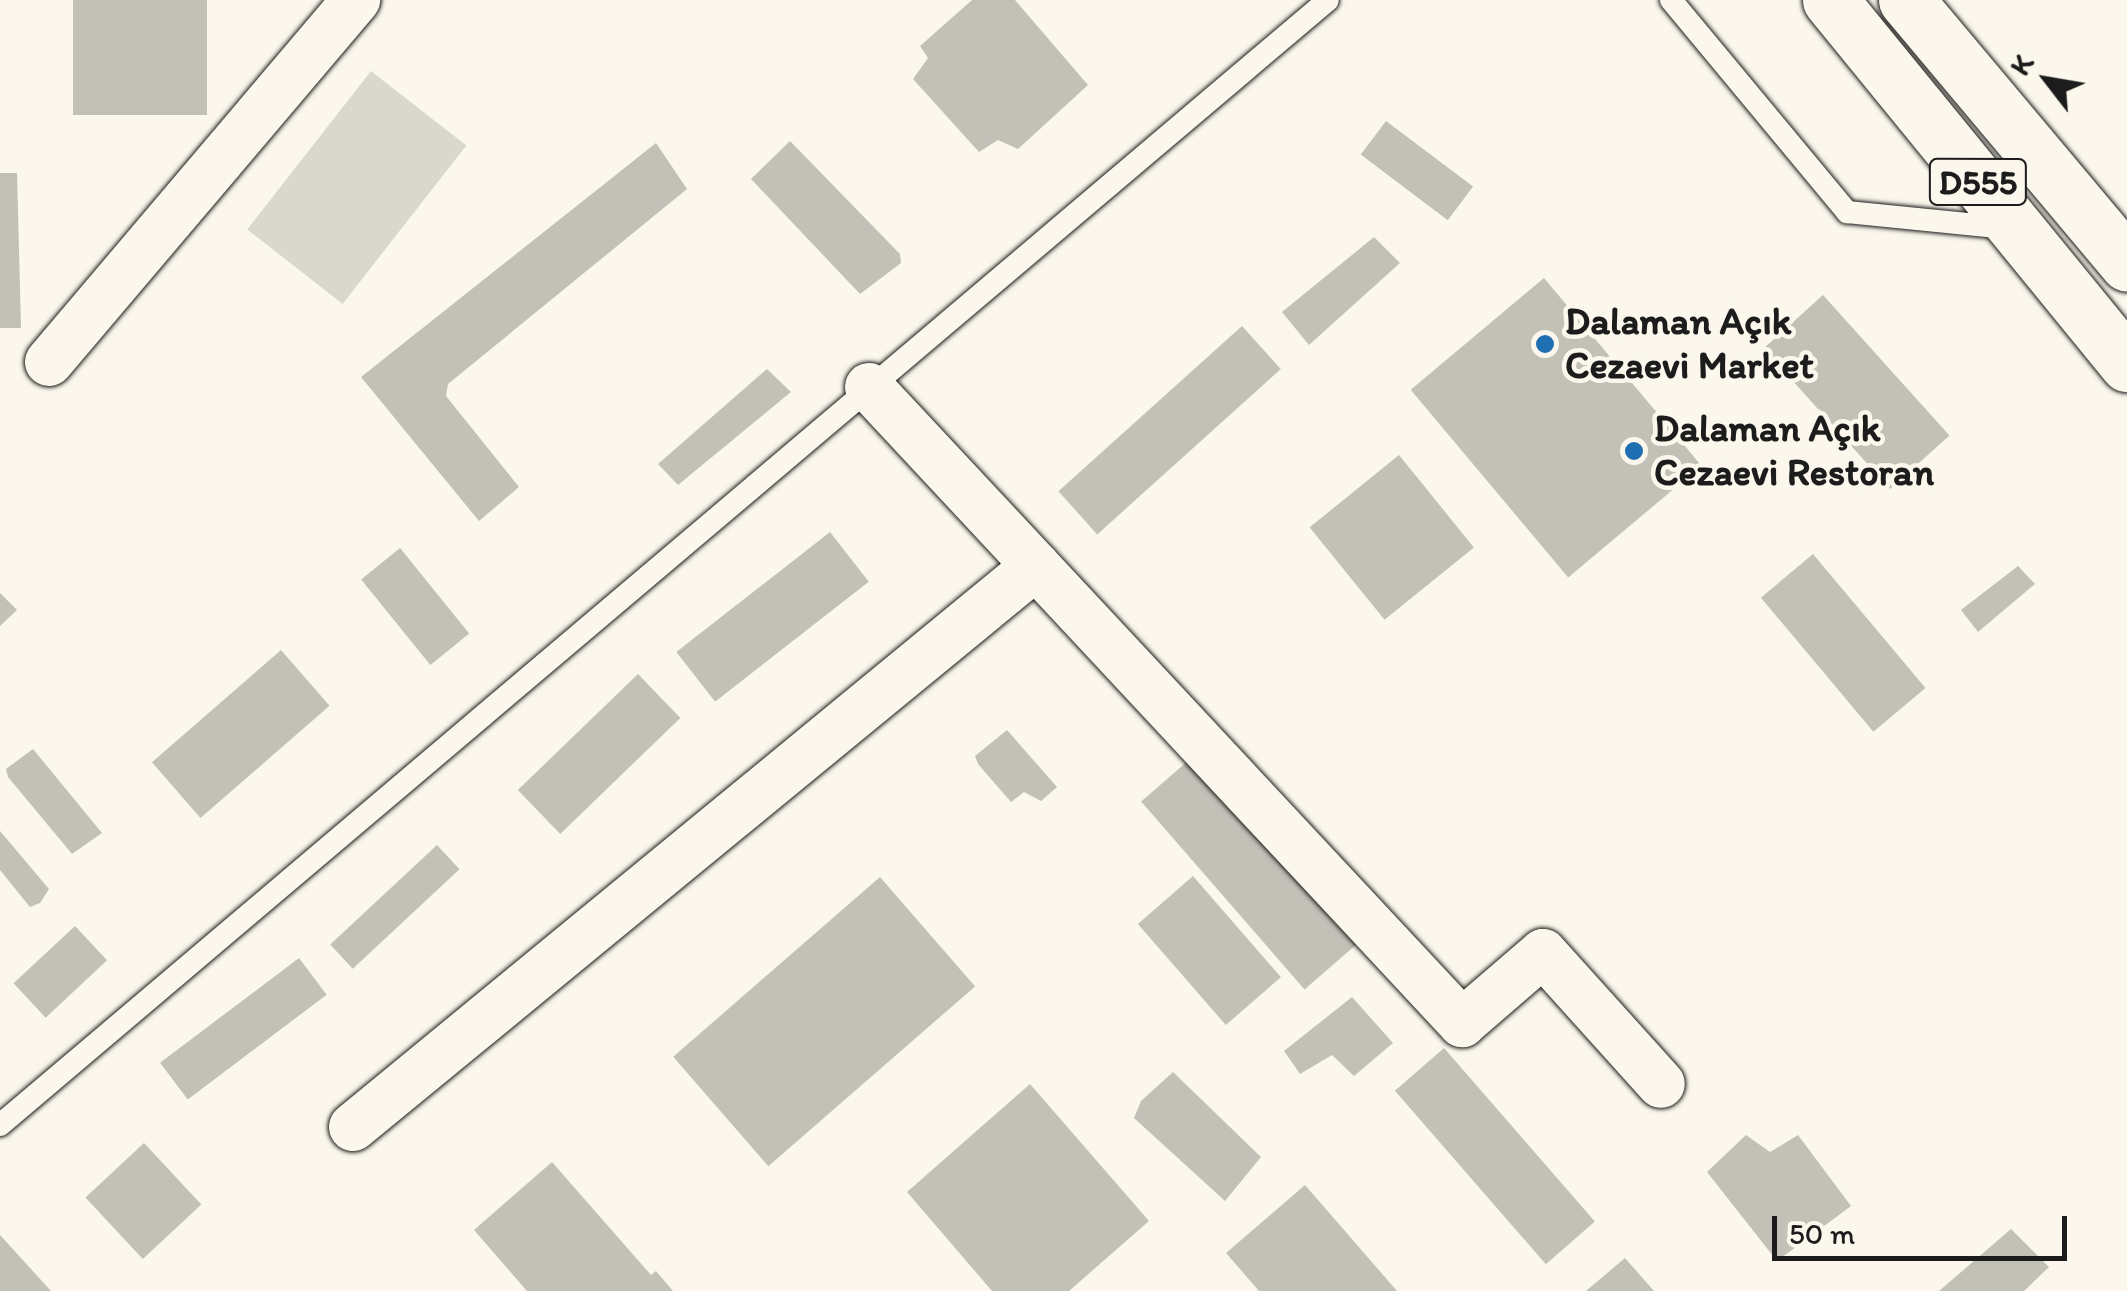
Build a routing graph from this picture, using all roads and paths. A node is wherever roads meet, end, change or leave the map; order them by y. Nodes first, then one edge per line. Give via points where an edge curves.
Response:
1 (356, 0) edge
2 (1328, 0) edge
3 (1671, 0) edge
4 (1830, 0) edge
5 (1906, 0) edge
6 (2016, 228) junction
7 (2127, 263) edge
8 (49, 362) dead end
9 (2127, 364) edge
10 (869, 386) junction
11 (1036, 566) junction
12 (1662, 1084) dead end
13 (0, 1125) edge
14 (353, 1126) dead end

1 - 8 street
2 - 10 lane
3 - 6 lane via 1847,212
4 - 6 main road, D555
5 - 7 main road, D555
6 - 9 main road, D555
10 - 11 street
10 - 13 lane
11 - 12 street via 1462,1023 1543,953
11 - 14 street

